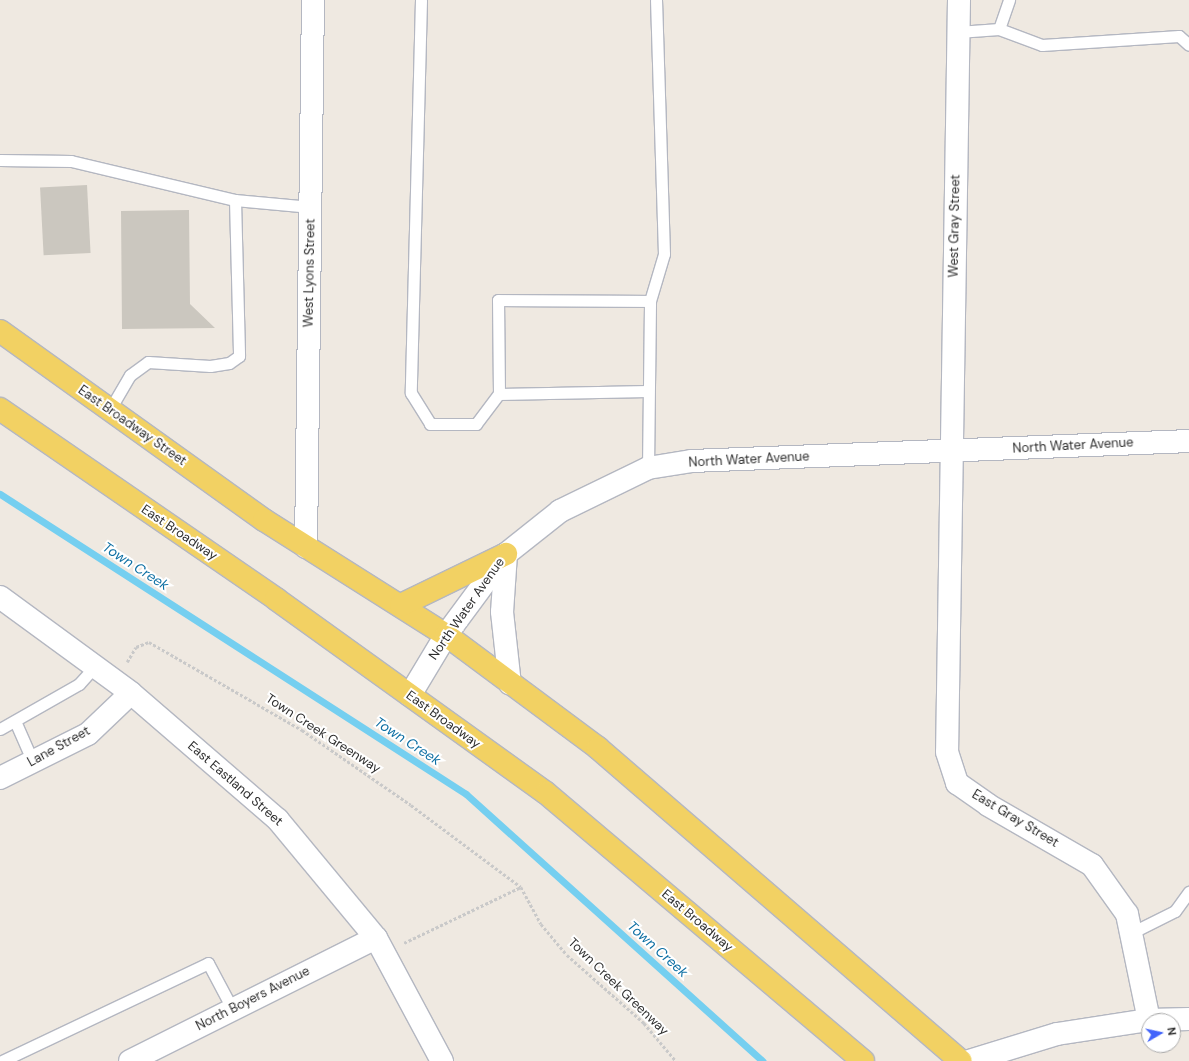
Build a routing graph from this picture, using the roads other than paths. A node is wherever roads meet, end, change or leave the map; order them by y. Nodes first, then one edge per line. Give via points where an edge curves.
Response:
1 (313, 0) edge
2 (420, 0) edge
3 (656, 0) edge
4 (959, 0) edge
5 (1009, 0) edge
6 (999, 29) junction
7 (958, 32) junction
8 (1189, 45) edge
9 (0, 160) edge
10 (235, 200) junction
11 (311, 207) junction
12 (650, 301) junction
13 (0, 331) edge
14 (648, 391) junction
15 (499, 394) junction
16 (0, 409) edge
17 (109, 411) junction
18 (1189, 441) edge
19 (951, 451) junction
20 (648, 468) junction
21 (306, 547) junction
22 (506, 554) junction
23 (0, 597) edge
24 (401, 605) junction
25 (446, 635) junction
26 (94, 666) junction
27 (510, 684) junction
28 (123, 687) junction
29 (410, 695) junction
30 (15, 721) junction
31 (0, 729) edge
32 (33, 762) junction
33 (0, 778) edge
34 (1189, 892) edge
35 (1131, 933) junction
36 (376, 938) junction
37 (233, 1010) junction
38 (1148, 1013) edge
39 (1141, 1021) edge
40 (2, 1061) edge
41 (130, 1061) edge
42 (442, 1061) edge
43 (863, 1061) edge
44 (961, 1061) edge
45 (969, 1061) edge

1 - 11 street, West Lyons Street
2 - 15 lane via 411,393 430,424 476,424
3 - 12 lane via 664,254
4 - 7 street, West Gray Street
5 - 6 lane
6 - 7 lane
6 - 8 lane via 1042,45 1179,36
7 - 19 street, West Gray Street
9 - 10 lane via 71,161
10 - 11 lane
10 - 17 lane via 240,356 229,363 210,366 148,362 130,375
11 - 21 street, West Lyons Street
12 - 14 lane
12 - 15 lane via 498,300
13 - 17 main road, East Broadway Street
14 - 15 lane
14 - 20 lane
16 - 29 main road, East Broadway
17 - 21 main road, East Broadway Street
18 - 19 street, North Water Avenue
19 - 20 street, North Water Avenue via 692,461
19 - 35 street, East Gray Street via 947,752 957,783 988,805 1092,865 1127,914
20 - 22 street, North Water Avenue via 560,511
21 - 24 main road
22 - 24 main road
22 - 25 street, North Water Avenue
22 - 27 street via 502,612
23 - 26 street, East Eastland Street
24 - 25 main road
25 - 27 main road
25 - 29 street, North Water Avenue
26 - 28 street, East Eastland Street
26 - 30 lane via 79,684
27 - 44 main road via 604,753
28 - 32 street, Lane Street via 88,734
28 - 36 street, East Eastland Street via 278,820
29 - 43 main road, East Broadway via 546,794
30 - 31 lane
30 - 32 lane
32 - 33 street, Lane Street
34 - 35 lane via 1176,911
35 - 38 street, East Gray Street
36 - 37 street, North Boyers Avenue
36 - 42 street, East Eastland Street
37 - 40 lane via 208,963
37 - 41 street, North Boyers Avenue
39 - 45 street via 1057,1034

